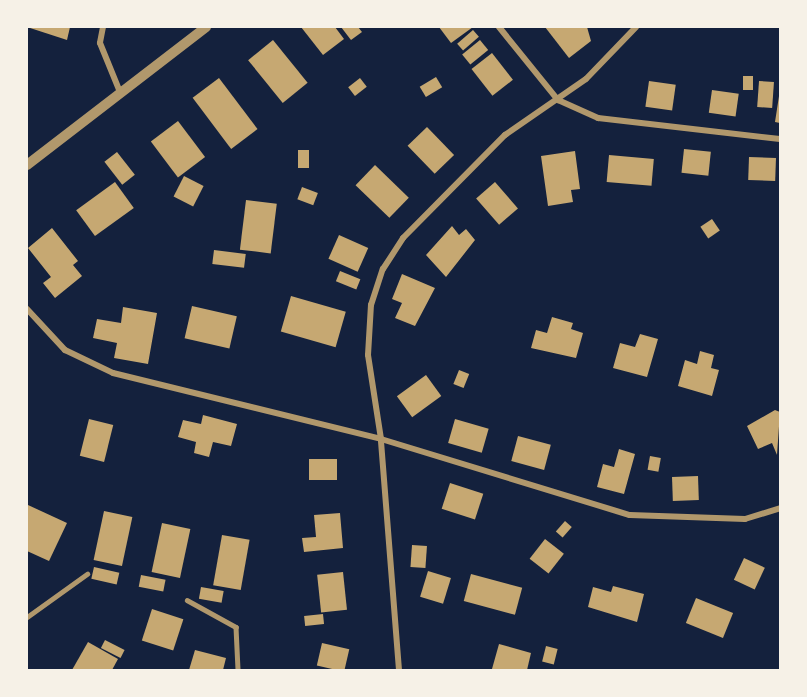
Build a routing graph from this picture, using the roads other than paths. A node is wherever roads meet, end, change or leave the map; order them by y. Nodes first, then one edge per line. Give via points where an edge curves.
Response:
1 (103, 27) edge
2 (206, 27) edge
3 (499, 27) edge
4 (636, 27) edge
5 (120, 92) junction
6 (558, 100) junction
7 (780, 139) edge
8 (27, 165) edge
9 (27, 309) edge
10 (381, 439) junction
11 (780, 508) edge
12 (87, 574) dead end
13 (187, 600) dead end
14 (27, 617) edge
15 (238, 670) edge
16 (399, 670) edge

1 - 5 street via 100,43
2 - 5 street
3 - 6 street
4 - 6 street
5 - 8 street
6 - 7 street via 598,118
6 - 10 street via 531,112 505,135 403,238 383,269 371,305 368,355
9 - 10 street via 65,350 85,362
10 - 11 street via 630,515 745,519
10 - 16 street
12 - 14 lane
13 - 15 lane via 236,627

